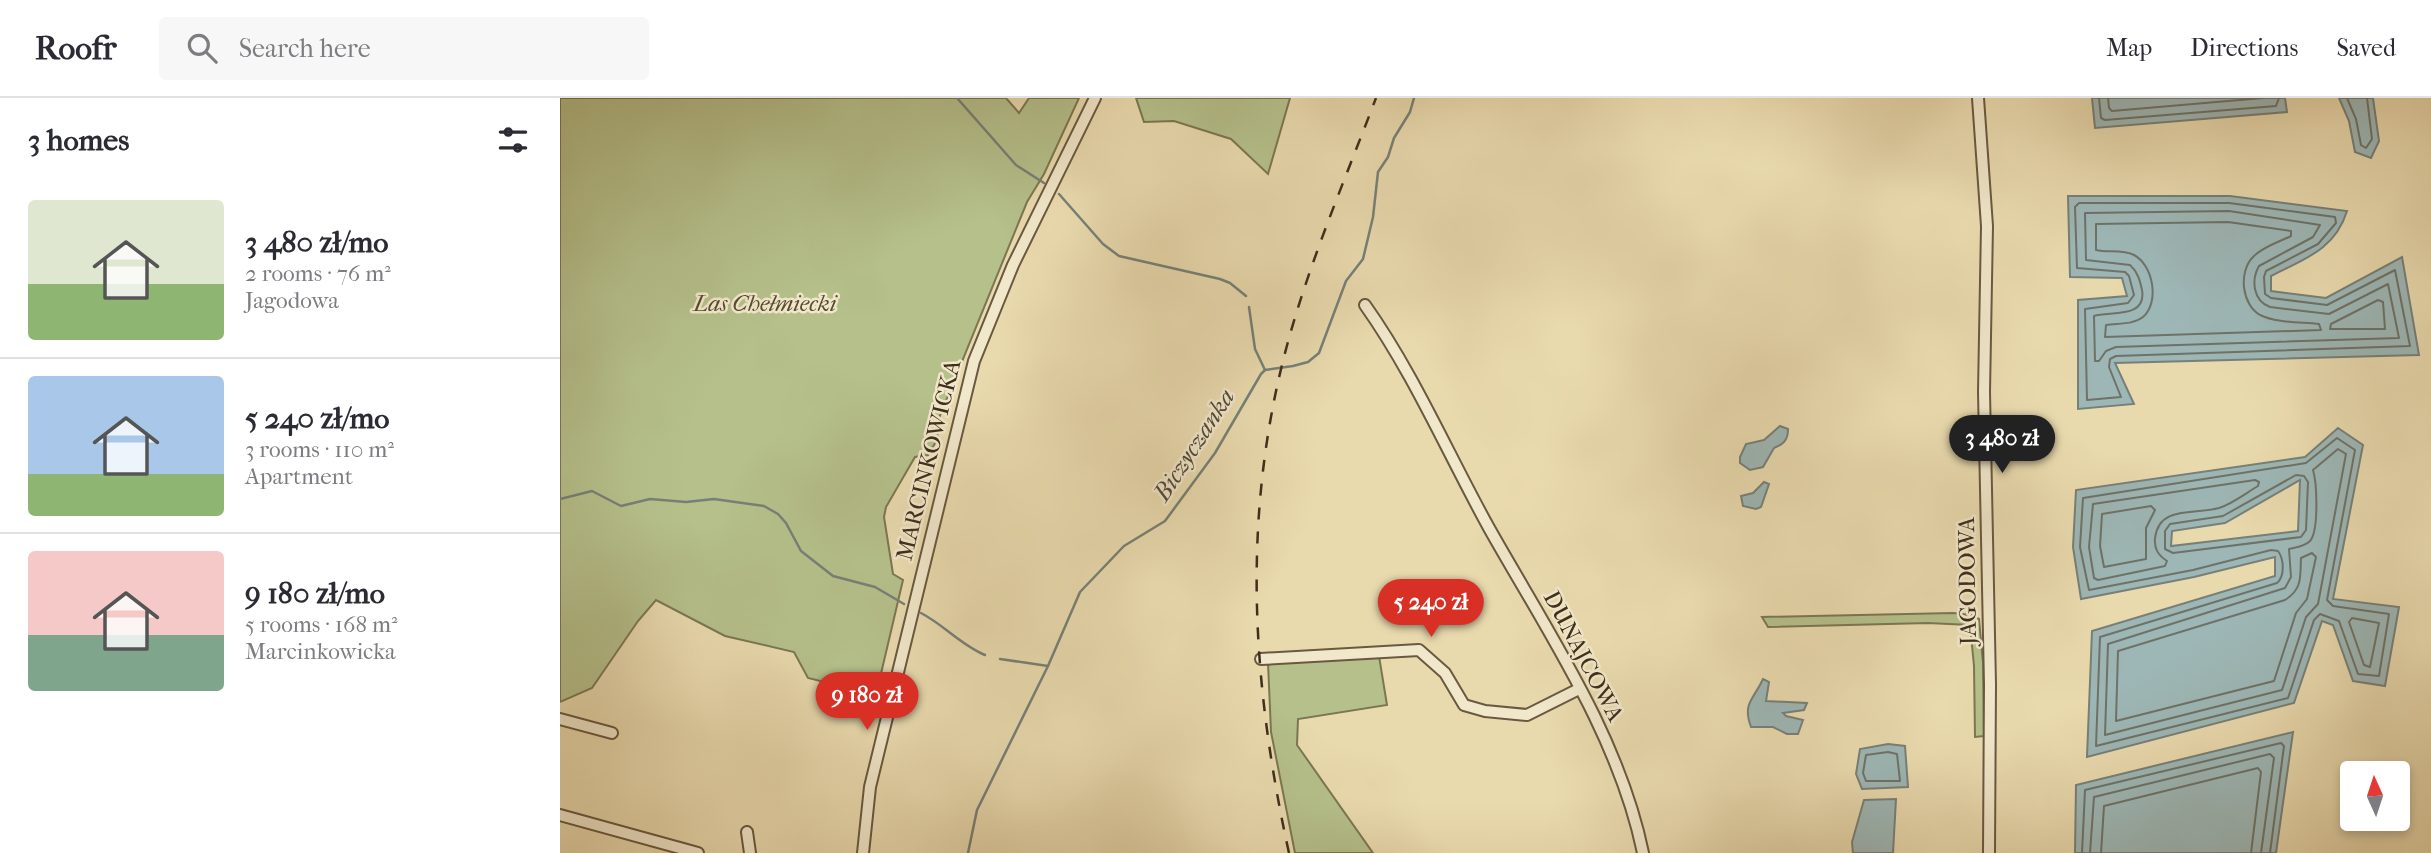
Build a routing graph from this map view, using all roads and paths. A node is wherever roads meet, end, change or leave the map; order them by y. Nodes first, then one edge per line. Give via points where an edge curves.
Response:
1 (1095, 98) edge
2 (1978, 98) edge
3 (1365, 305) dead end
4 (1261, 659) dead end
5 (1579, 689) junction
6 (560, 719) edge
7 (612, 733) dead end
8 (560, 815) edge
9 (747, 832) dead end
10 (698, 853) edge
11 (750, 853) edge
12 (863, 853) edge
13 (1643, 853) edge
14 (1989, 853) edge

1 - 12 street, MARCINKOWICKA via 1013,265 974,361 870,787
2 - 14 street, JAGODOWA via 1987,226 1984,392
3 - 5 street, DUNAJCOWA via 1410,377
4 - 5 street via 1419,650 1445,673 1464,705 1527,715
5 - 13 street, DUNAJCOWA via 1610,749
6 - 7 street
8 - 10 street
9 - 11 street

